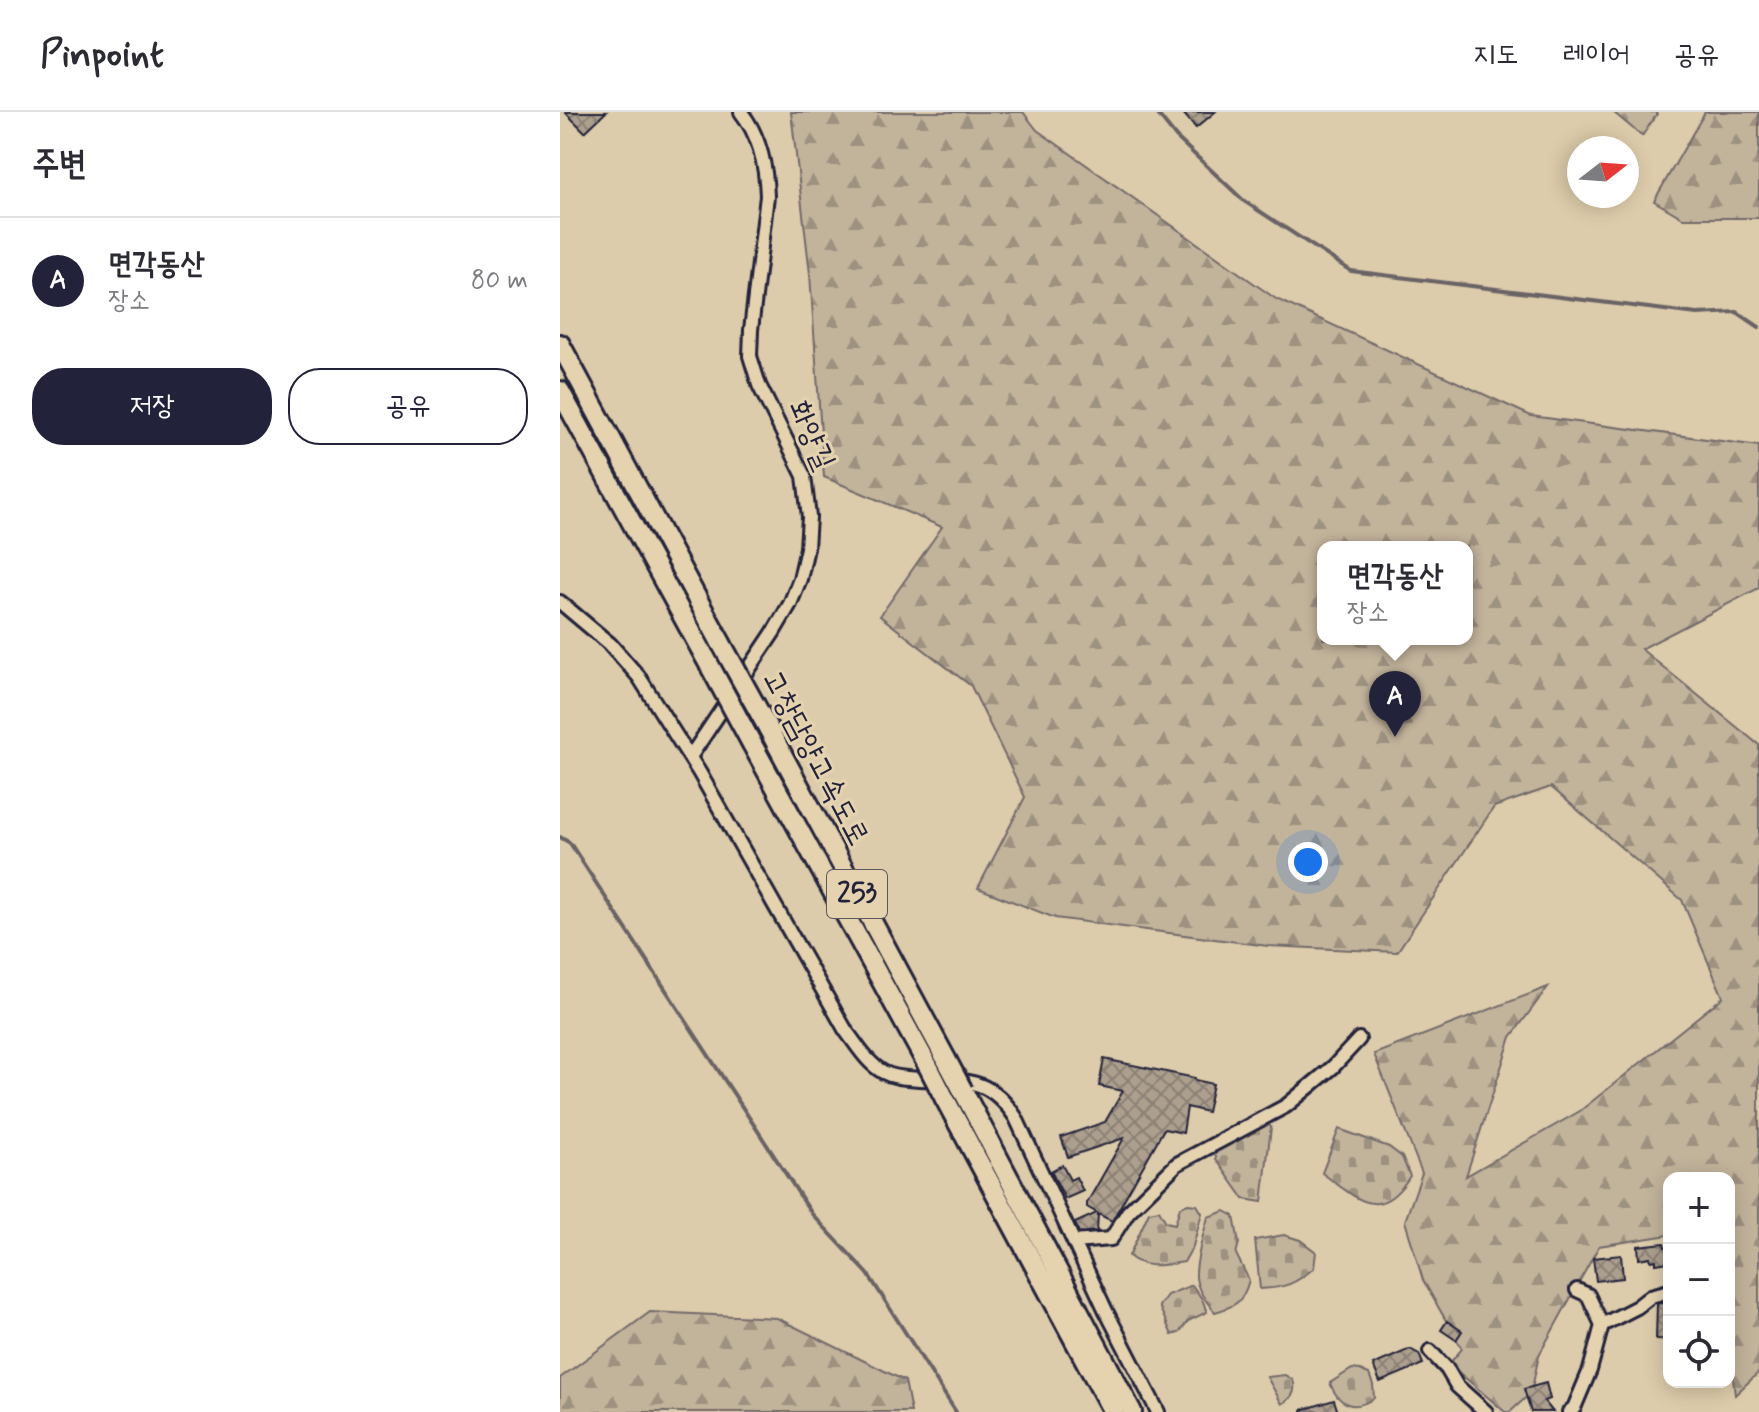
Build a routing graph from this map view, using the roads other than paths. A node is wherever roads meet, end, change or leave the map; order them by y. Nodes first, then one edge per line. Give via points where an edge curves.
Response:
1 (741, 112) edge
2 (560, 344) edge
3 (560, 391) edge
4 (560, 602) edge
5 (690, 757) junction
6 (1359, 1039) dead end
7 (1074, 1242) junction
8 (1577, 1290) dead end
9 (1663, 1293) edge
10 (1602, 1325) junction
11 (1430, 1351) dead end
12 (1113, 1412) edge
13 (1132, 1412) edge
14 (1158, 1412) edge
15 (1486, 1412) edge
16 (1569, 1412) edge

1 - 5 street, 화양길 via 767,176 750,356 804,476 809,534 790,604
2 - 13 highway, 고창담양고속도로 / 253, bridge
3 - 12 highway, 고창담양고속도로 / 253, bridge
4 - 5 street via 639,677
5 - 7 street via 846,1031 869,1061 892,1075 969,1082 997,1094 1016,1118
6 - 7 street via 1286,1106 1177,1164 1128,1212 1111,1239
7 - 14 street
8 - 10 street via 1588,1295
9 - 10 street
10 - 16 street via 1590,1370
11 - 15 street

